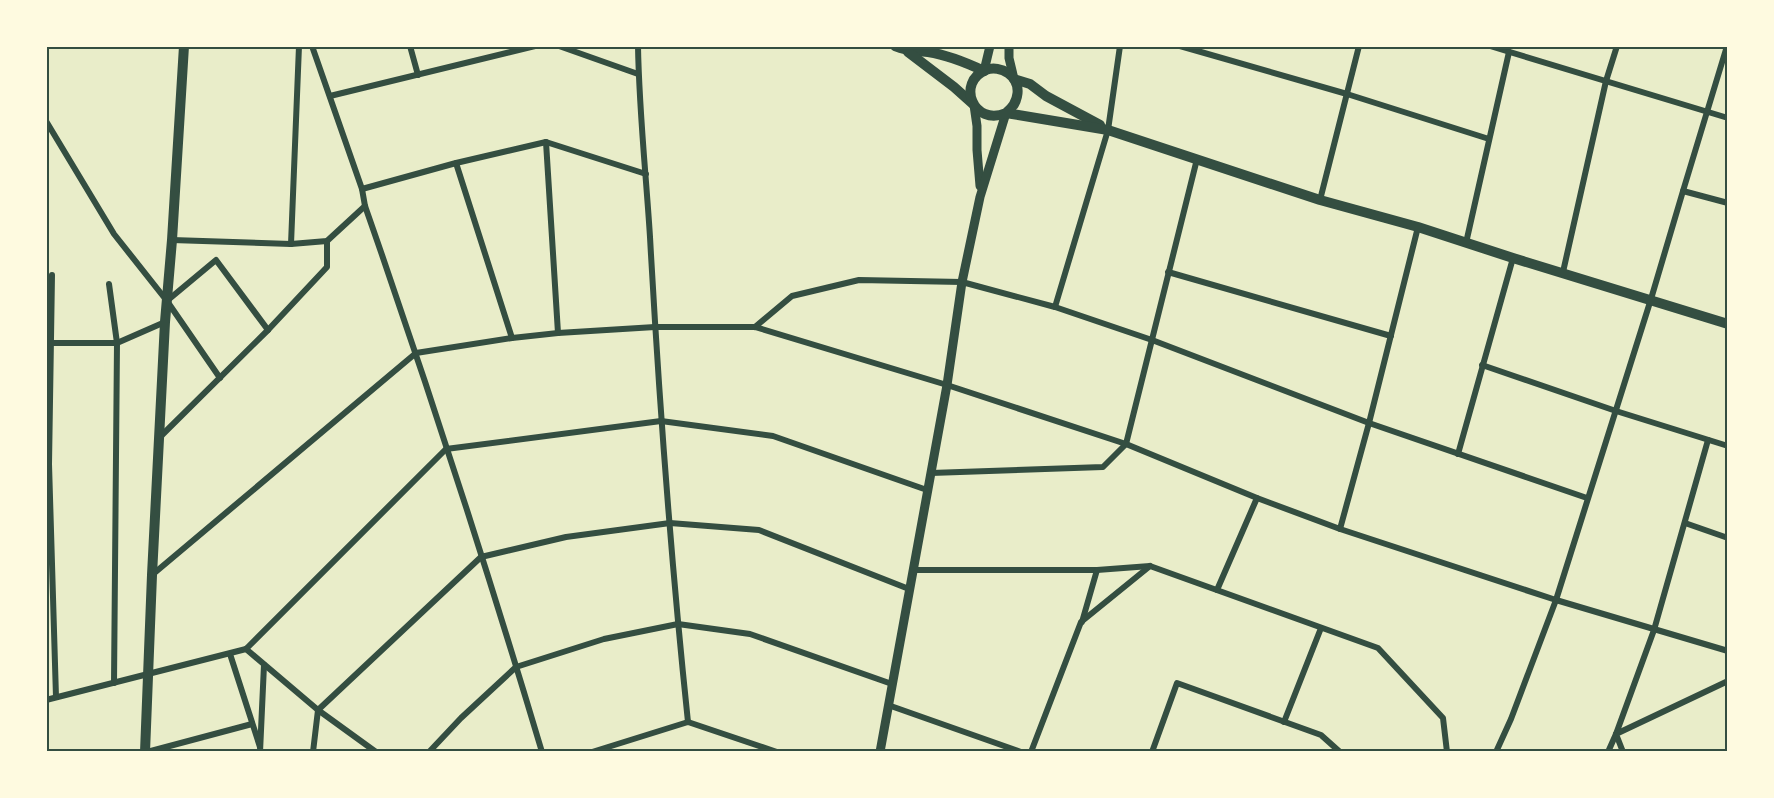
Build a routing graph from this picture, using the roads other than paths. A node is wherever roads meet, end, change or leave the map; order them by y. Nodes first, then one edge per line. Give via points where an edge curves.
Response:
1 (184, 46) edge
2 (300, 46) edge
3 (312, 46) edge
4 (410, 46) edge
5 (535, 46) edge
6 (559, 46) edge
7 (638, 46) edge
8 (895, 46) edge
9 (990, 46) edge
10 (1009, 46) edge
11 (1120, 46) edge
12 (1180, 46) edge
13 (1359, 46) edge
14 (1490, 46) edge
15 (1617, 46) edge
16 (1727, 46) edge
17 (908, 52) junction
18 (1509, 52) junction
19 (984, 71) junction
20 (638, 74) junction
21 (418, 75) junction
22 (1014, 79) junction
23 (1606, 81) junction
24 (1347, 94) junction
25 (330, 96) junction
26 (974, 105) junction
27 (1706, 112) junction
28 (1006, 113) junction
29 (1728, 118) edge
30 (46, 121) edge
31 (1108, 130) junction
32 (1489, 139) junction
33 (546, 142) junction
34 (1197, 159) junction
35 (456, 163) junction
36 (646, 174) junction
37 (362, 189) junction
38 (1683, 190) junction
39 (980, 197) junction
40 (1320, 200) junction
41 (1728, 203) edge
42 (365, 206) junction
43 (1418, 227) junction
44 (172, 240) junction
45 (327, 241) junction
46 (1466, 243) junction
47 (291, 244) junction
48 (1513, 258) junction
49 (1168, 272) junction
50 (1563, 273) junction
51 (52, 275) dead end
52 (962, 282) junction
53 (109, 284) dead end
54 (1651, 299) junction
55 (167, 301) junction
56 (1055, 307) junction
57 (165, 322) junction
58 (1728, 324) edge
59 (655, 327) junction
60 (755, 327) junction
61 (268, 330) junction
62 (558, 333) junction
63 (1391, 336) junction
64 (512, 338) junction
65 (1152, 340) junction
66 (49, 344) edge
67 (117, 344) junction
68 (416, 353) junction
69 (1482, 365) junction
70 (220, 378) junction
71 (947, 384) junction
72 (1616, 411) junction
73 (661, 422) junction
74 (1370, 423) junction
75 (159, 438) junction
76 (1708, 440) junction
77 (1126, 444) junction
78 (1728, 446) edge
79 (446, 449) junction
80 (1458, 454) junction
81 (931, 473) junction
82 (927, 490) junction
83 (1257, 498) junction
84 (1587, 498) junction
85 (670, 523) junction
86 (1685, 524) junction
87 (1340, 529) junction
88 (1728, 537) edge
89 (481, 557) junction
90 (1150, 566) junction
91 (913, 570) junction
92 (1097, 570) junction
93 (152, 575) junction
94 (909, 588) junction
95 (1217, 590) junction
96 (1556, 600) junction
97 (1082, 622) junction
98 (678, 624) junction
99 (1322, 628) junction
100 (1654, 630) junction
101 (54, 633) junction
102 (46, 634) edge
103 (246, 649) junction
104 (1728, 651) edge
105 (230, 654) junction
106 (264, 665) junction
107 (516, 667) junction
108 (148, 675) junction
109 (1728, 681) edge
110 (114, 682) junction
111 (891, 684) junction
112 (56, 697) junction
113 (46, 700) edge
114 (888, 705) junction
115 (318, 710) junction
116 (688, 722) junction
117 (1284, 722) junction
118 (252, 724) junction
119 (1616, 734) junction
120 (260, 749) edge
121 (146, 752) edge
122 (312, 752) edge
123 (376, 752) edge
124 (429, 752) edge
125 (542, 752) edge
126 (592, 752) edge
127 (777, 752) edge
128 (880, 752) edge
129 (1021, 752) edge
130 (1031, 752) edge
131 (1152, 752) edge
132 (1340, 752) edge
133 (1447, 752) edge
134 (1496, 752) edge
135 (1608, 752) edge
136 (1623, 752) edge

1 - 44 main road
2 - 47 street
3 - 25 street
4 - 21 street
5 - 21 street
6 - 20 street
7 - 20 street
8 - 17 main road
9 - 19 street
10 - 22 street
11 - 31 street
12 - 24 street
13 - 24 street
14 - 18 street
15 - 23 street
16 - 27 street
17 - 19 main road via 929,52
17 - 26 main road
18 - 23 street
18 - 32 street
19 - 22 main road via 1003,70
19 - 26 main road via 970,90
20 - 36 street
21 - 25 street
22 - 28 main road via 1018,93
22 - 31 main road via 1030,84
23 - 27 street
23 - 50 street
24 - 32 street
24 - 40 street
25 - 37 street
26 - 28 main road via 985,115
26 - 39 street
27 - 29 street
27 - 38 street
28 - 31 main road
28 - 39 street
30 - 55 street via 114,234
31 - 34 main road
31 - 56 street
32 - 46 street
33 - 35 street
33 - 36 street
33 - 62 street
34 - 40 main road
34 - 49 street
35 - 37 street
35 - 64 street
36 - 59 street
37 - 42 street
38 - 41 street
38 - 54 street
39 - 52 street
40 - 43 main road
42 - 45 street
42 - 68 street
43 - 46 main road
43 - 63 street
44 - 47 street
44 - 55 main road
45 - 47 street
45 - 61 street via 327,267
46 - 48 main road
48 - 50 main road
48 - 69 street
49 - 63 street
49 - 65 street
50 - 54 main road
51 - 66 street
52 - 56 street
52 - 60 street via 859,280 792,296
52 - 71 street
53 - 67 street
54 - 58 main road
54 - 72 street
55 - 57 main road
55 - 61 street via 216,260
55 - 70 street
56 - 65 street
57 - 67 street
57 - 75 main road
59 - 60 street
59 - 62 street
59 - 73 street
60 - 71 street
61 - 70 street
62 - 64 street
63 - 74 street
64 - 68 street
65 - 74 street
65 - 77 street
66 - 67 street
66 - 101 street
67 - 110 street
68 - 79 street
68 - 93 street
69 - 72 street
69 - 80 street
70 - 75 street
71 - 77 street
71 - 81 street
72 - 76 street
72 - 84 street
73 - 79 street
73 - 82 street via 773,436
73 - 85 street
74 - 80 street
74 - 87 street
75 - 93 main road
76 - 78 street
76 - 86 street
77 - 81 street via 1103,467
77 - 83 street
79 - 89 street
79 - 103 street
80 - 84 street
81 - 82 street
82 - 91 street
83 - 87 street
83 - 95 street
84 - 96 street
85 - 89 street via 567,537
85 - 94 street via 759,531
85 - 98 street
86 - 88 street
86 - 100 street
87 - 96 street
89 - 107 street
89 - 115 street
90 - 92 street
90 - 95 street
90 - 97 street
91 - 92 street
91 - 94 street
92 - 97 street
93 - 108 main road
94 - 111 street
95 - 99 street
96 - 100 street
96 - 134 street
97 - 130 street
98 - 107 street via 604,639
98 - 111 street via 750,634
98 - 116 street
99 - 117 street
99 - 133 street via 1378,648 1443,718
100 - 104 street
100 - 119 street
101 - 102 street
101 - 112 street
103 - 105 street
103 - 106 street
105 - 108 street
105 - 118 street
106 - 115 street
106 - 120 street
107 - 124 street
107 - 125 street
108 - 110 street
108 - 121 main road
109 - 119 street
110 - 112 street
111 - 114 street
112 - 113 street
114 - 128 street
114 - 129 street
115 - 122 street
115 - 123 street
116 - 126 street
116 - 127 street
117 - 131 street via 1177,683
117 - 132 street via 1321,735
118 - 120 street
118 - 121 street
119 - 135 street
119 - 136 street

